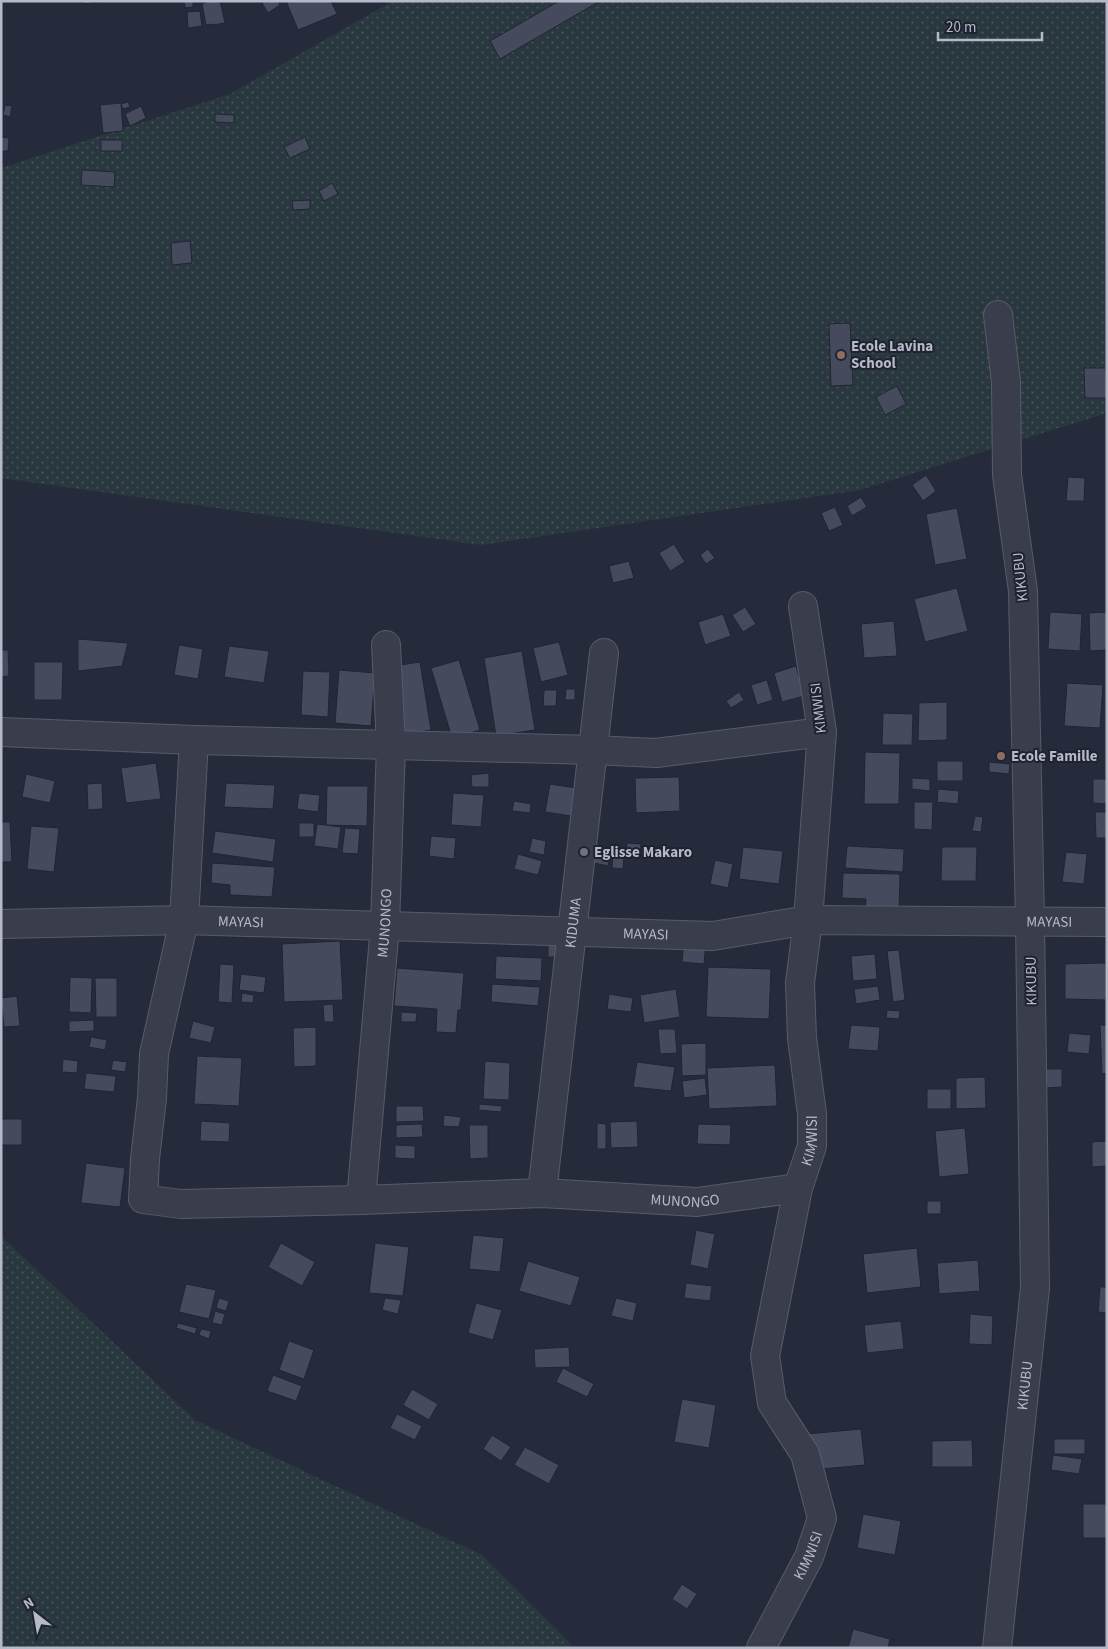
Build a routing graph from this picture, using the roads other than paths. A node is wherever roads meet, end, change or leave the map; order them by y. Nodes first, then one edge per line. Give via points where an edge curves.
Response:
1 (998, 315) dead end
2 (803, 606) dead end
3 (386, 645) dead end
4 (604, 653) dead end
5 (1, 732) edge
6 (822, 732) junction
7 (194, 740) junction
8 (391, 745) junction
9 (593, 750) junction
10 (184, 920) junction
11 (808, 920) junction
12 (1030, 922) junction
13 (1107, 922) edge
14 (1, 924) edge
15 (385, 926) junction
16 (572, 932) junction
17 (798, 1188) junction
18 (542, 1193) junction
19 (361, 1200) junction
20 (761, 1648) edge
21 (997, 1648) edge

1 - 12 street, KIKUBU via 1006,382 1007,475 1023,591
2 - 6 street, KIMWISI
3 - 8 street, MUNONGO
4 - 9 street, KIDUMA
5 - 7 street
6 - 9 street via 656,754
6 - 11 street, KIMWISI
7 - 8 street
7 - 10 street
8 - 9 street
8 - 15 street, MUNONGO
9 - 16 street, KIDUMA
10 - 14 street, MAYASI
10 - 15 street, MAYASI
10 - 19 street, MUNONGO via 154,1054 143,1199 181,1204
11 - 12 street, MAYASI
11 - 16 street, MAYASI via 713,936
11 - 17 street, KIMWISI via 800,983 812,1146
12 - 13 street, MAYASI
12 - 21 street, KIKUBU via 1035,1288
15 - 16 street, MAYASI
15 - 19 street, MUNONGO
16 - 18 street, KIDUMA
17 - 18 street, MUNONGO via 696,1202
17 - 20 street, KIMWISI via 765,1356 772,1403 804,1454 822,1518 810,1557
18 - 19 street, MUNONGO

